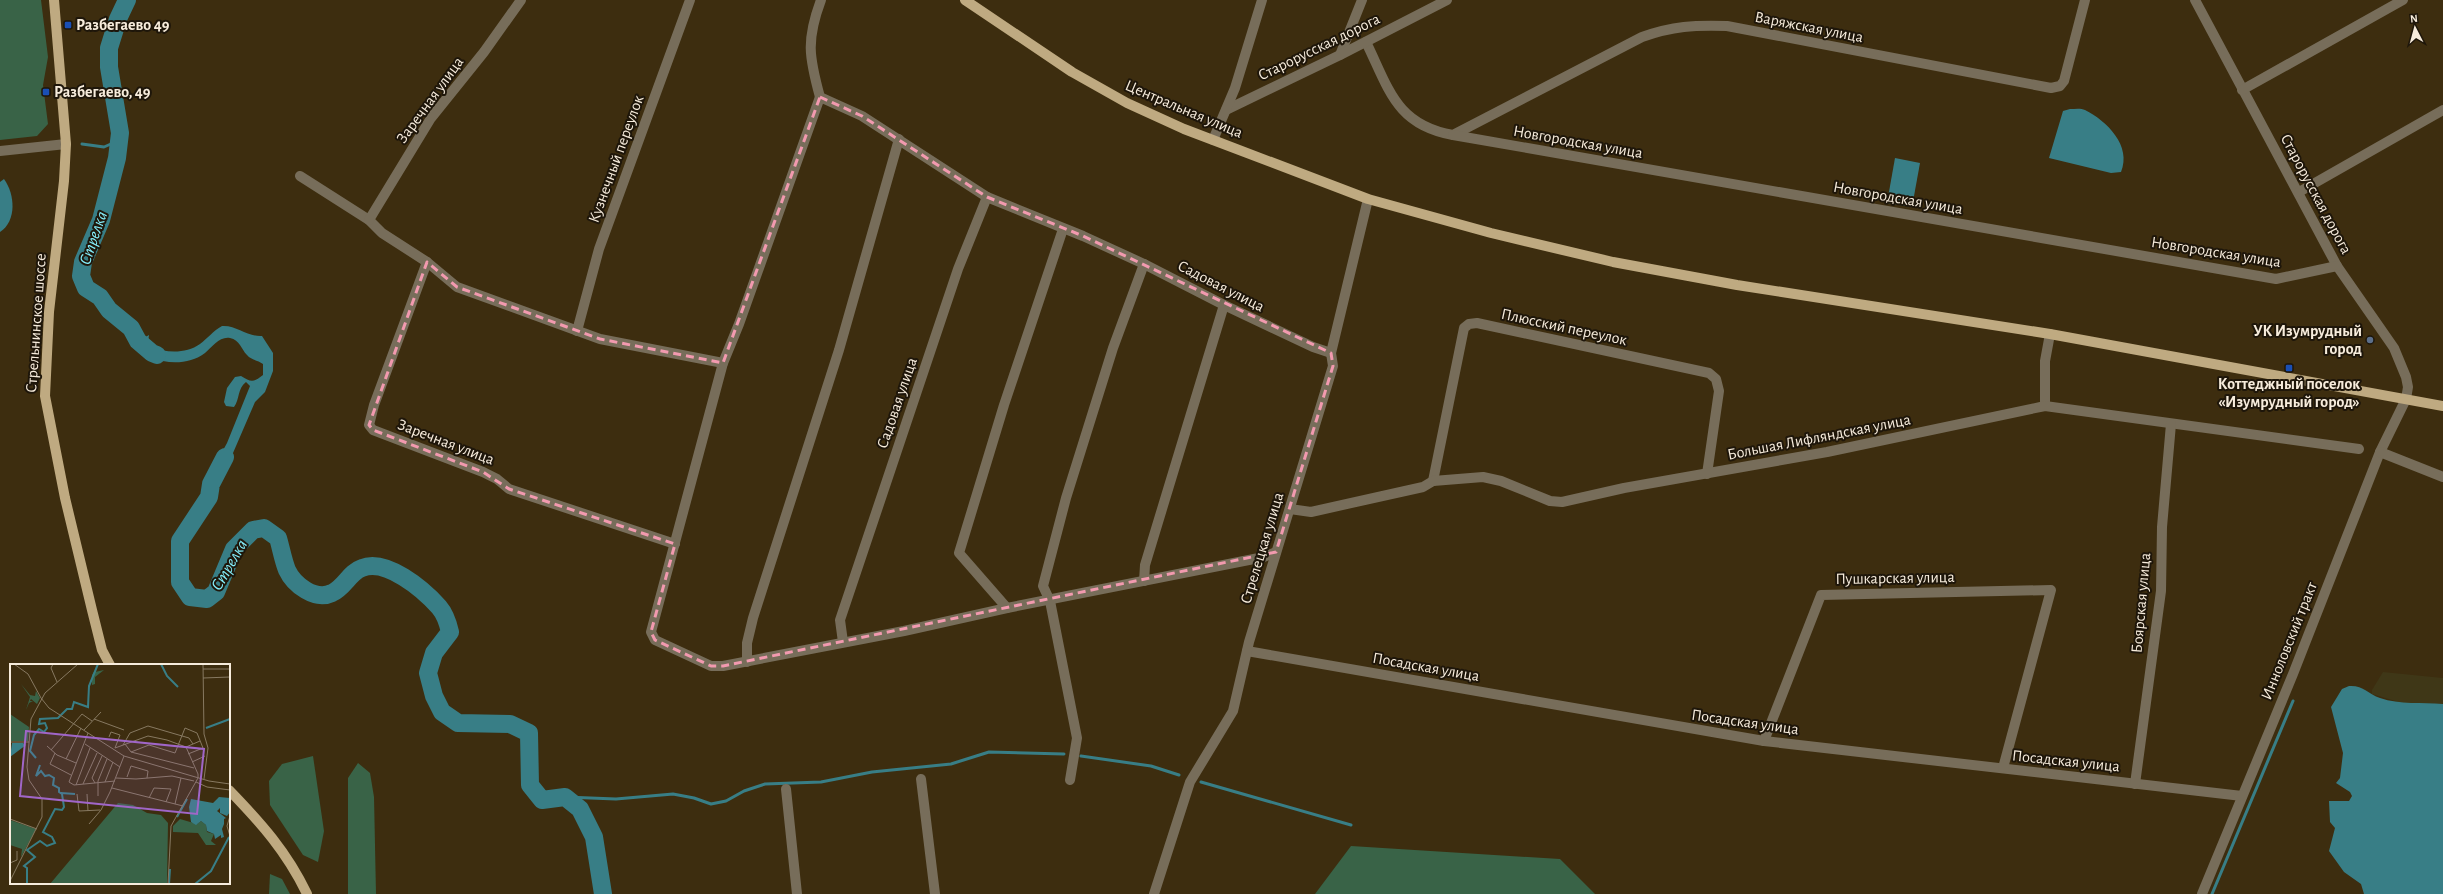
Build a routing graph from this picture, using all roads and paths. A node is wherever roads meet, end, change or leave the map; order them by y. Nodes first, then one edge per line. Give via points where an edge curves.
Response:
1 (54, 0) edge
2 (521, 0) edge
3 (690, 0) edge
4 (821, 0) edge
5 (965, 0) edge
6 (1262, 0) edge
7 (1362, 0) edge
8 (1447, 0) edge
9 (2085, 0) edge
10 (2195, 0) edge
11 (2403, 0) edge
12 (1366, 42) junction
13 (1340, 55) junction
14 (2242, 90) junction
15 (820, 97) junction
16 (1226, 110) junction
17 (2443, 110) edge
18 (1453, 135) junction
19 (899, 139) junction
20 (1213, 140) junction
21 (66, 144) junction
22 (0, 151) edge
23 (300, 176) dead end
24 (2299, 192) junction
25 (987, 197) junction
26 (1368, 199) junction
27 (368, 219) junction
28 (1063, 229) junction
29 (429, 264) junction
30 (1144, 264) junction
31 (2337, 266) junction
32 (1224, 305) junction
33 (577, 331) junction
34 (2050, 334) junction
35 (1332, 353) junction
36 (723, 363) junction
37 (2406, 399) junction
38 (2045, 406) junction
39 (2443, 406) edge
40 (2171, 424) junction
41 (2359, 449) dead end
42 (2380, 452) junction
43 (1707, 474) junction
44 (2443, 477) edge
45 (1433, 481) junction
46 (1290, 509) junction
47 (675, 544) junction
48 (1276, 552) junction
49 (1144, 581) junction
50 (1050, 601) junction
51 (1007, 608) junction
52 (843, 642) junction
53 (1247, 651) junction
54 (748, 662) junction
55 (109, 664) edge
56 (1764, 741) junction
57 (2003, 768) junction
58 (922, 779) dead end
59 (1070, 780) dead end
60 (2135, 784) junction
61 (786, 789) dead end
62 (230, 791) edge
63 (2242, 796) junction
64 (307, 894) edge
65 (797, 894) edge
66 (935, 894) edge
67 (1154, 894) edge
68 (2202, 894) edge

1 - 21 main road, Стрельнинское шоссе
2 - 27 street, Заречная улица via 484,52 431,118
3 - 33 street, Кузнечный переулок via 599,249
4 - 15 street via 813,22 809,47
5 - 20 main road, Центральная улица via 1072,72 1127,103
6 - 16 street
7 - 13 street
8 - 12 street, Старорусская дорога
9 - 18 street, Варяжская улица via 2064,81 2060,86 2051,88 1727,26 1691,24 1668,28 1642,37
10 - 14 street, Старорусская дорога
11 - 14 street
12 - 13 street, Старорусская дорога
12 - 18 street via 1394,100 1404,112 1418,125
13 - 16 street, Старорусская дорога
14 - 24 street, Старорусская дорога
15 - 19 street, Садовая улица via 862,116
15 - 36 street
16 - 20 street
17 - 24 street
18 - 31 street, Новгородская улица via 2276,279
19 - 25 street, Садовая улица
19 - 54 street via 839,350 753,618 747,643
20 - 26 main road, Центральная улица
21 - 22 street
21 - 55 main road, Стрельнинское шоссе via 49,312 45,396 65,498 102,650
23 - 27 street
24 - 31 street, Старорусская дорога
25 - 28 street, Садовая улица
25 - 52 street, Садовая улица via 958,269 840,620
26 - 34 main road, Центральная улица via 1491,233 1613,262 1737,285
26 - 35 street, Стрелецкая улица
27 - 29 street via 382,233
28 - 30 street, Садовая улица
28 - 51 street via 1004,405 959,553
29 - 33 street via 457,287
29 - 47 street, Заречная улица via 374,405 369,425 373,430 483,472 509,489
30 - 32 street, Садовая улица
30 - 50 street via 1066,498 1043,586
31 - 37 street, Старорусская дорога via 2394,348 2406,377
32 - 35 street, Садовая улица via 1313,347
32 - 49 street via 1145,565
33 - 36 street via 600,340
34 - 37 main road, Центральная улица
34 - 38 street via 2045,361
35 - 46 street, Стрелецкая улица via 1333,366
36 - 47 street
37 - 39 main road, Центральная улица
37 - 42 street, Инноловский тракт
38 - 40 street, Большая Лифляндская улица
38 - 43 street, Большая Лифляндская улица via 1827,452
40 - 41 street, Большая Лифляндская улица
40 - 60 street, Боярская улица via 2162,527 2161,591
42 - 44 street
42 - 63 street, Инноловский тракт
43 - 45 street, Большая Лифляндская улица via 1562,502 1550,501 1501,481 1483,477
43 - 45 street, Плюсский переулок via 1719,391 1716,379 1709,373 1477,323 1464,328
45 - 46 street, Большая Лифляндская улица via 1423,487 1310,512
46 - 48 street, Стрелецкая улица
47 - 54 street via 651,632 656,640 711,666
48 - 49 street via 1264,557
48 - 53 street, Стрелецкая улица
49 - 50 street
50 - 51 street
50 - 59 street via 1077,738
51 - 52 street
52 - 54 street
53 - 56 street, Посадская улица
53 - 67 street, Стрелецкая улица via 1233,711 1190,782
56 - 57 street, Посадская улица
56 - 57 street, Пушкарская улица via 1821,594 2051,590
57 - 60 street, Посадская улица
58 - 66 street
60 - 63 street, Посадская улица
61 - 65 street
62 - 64 main road via 269,831 296,871
63 - 68 street, Инноловский тракт

